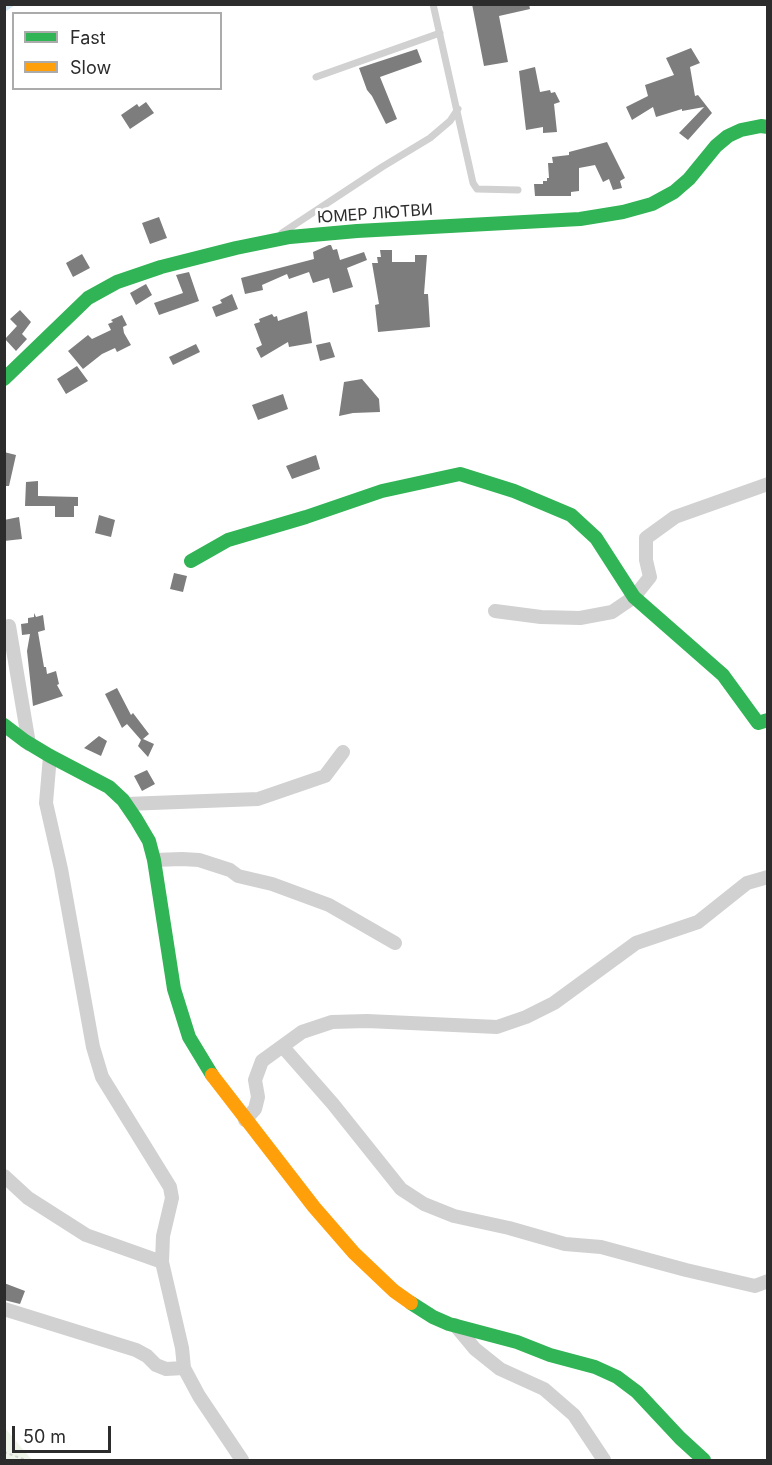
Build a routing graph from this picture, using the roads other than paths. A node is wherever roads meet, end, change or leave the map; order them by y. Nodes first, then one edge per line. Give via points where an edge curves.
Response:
1 (433, 4) edge
2 (440, 33) junction
3 (316, 76) dead end
4 (458, 109) junction
5 (764, 127) edge
6 (518, 190) dead end
7 (271, 240) junction
8 (4, 379) edge
9 (768, 484) edge
10 (191, 561) dead end
11 (634, 597) junction
12 (495, 611) dead end
13 (9, 626) dead end
14 (768, 720) edge
15 (4, 725) edge
16 (29, 744) junction
17 (343, 752) dead end
18 (50, 756) junction
19 (126, 804) junction
20 (154, 860) junction
21 (768, 877) edge
22 (395, 943) dead end
23 (283, 1047) junction
24 (245, 1120) junction
25 (4, 1176) edge
26 (162, 1262) junction
27 (768, 1281) edge
28 (4, 1309) edge
29 (455, 1325) junction
30 (184, 1368) junction
31 (242, 1461) edge
32 (604, 1461) edge
33 (704, 1461) edge

1 - 2 lane
2 - 3 lane
2 - 4 lane
4 - 6 lane via 475,187
4 - 7 lane via 430,138
5 - 7 street, ЮМЕР ЛЮТВИ via 728,136 674,192 652,204 623,212 580,219 357,231
7 - 8 street, ЮМЕР ЛЮТВИ via 117,282 88,298
9 - 11 street via 675,517 646,538 650,577
10 - 11 street via 228,540 382,491 460,474 571,515 596,538
11 - 12 street via 612,612 580,618
11 - 14 street via 723,675 758,723
13 - 16 street
15 - 16 street
16 - 18 street
17 - 19 street via 326,776 258,799
18 - 19 street via 109,787
18 - 26 street via 46,803 93,1047 102,1077 170,1186 172,1198
19 - 20 street via 149,841
20 - 22 street via 199,860 238,876 272,884 329,905
20 - 24 street via 174,989 189,1037
21 - 23 street via 747,883 698,922 636,944 555,1003 498,1027 332,1022 303,1032
23 - 24 street via 262,1061 255,1080 255,1109
23 - 27 street via 401,1189 424,1204 454,1216 565,1244 601,1247 755,1286
24 - 29 street via 354,1253 415,1306
25 - 26 street via 27,1198 86,1235
26 - 30 street
28 - 30 street via 136,1350 166,1369
29 - 32 street via 475,1349 500,1369 544,1389 574,1415
29 - 33 street via 595,1367 616,1377 637,1392
30 - 31 street

